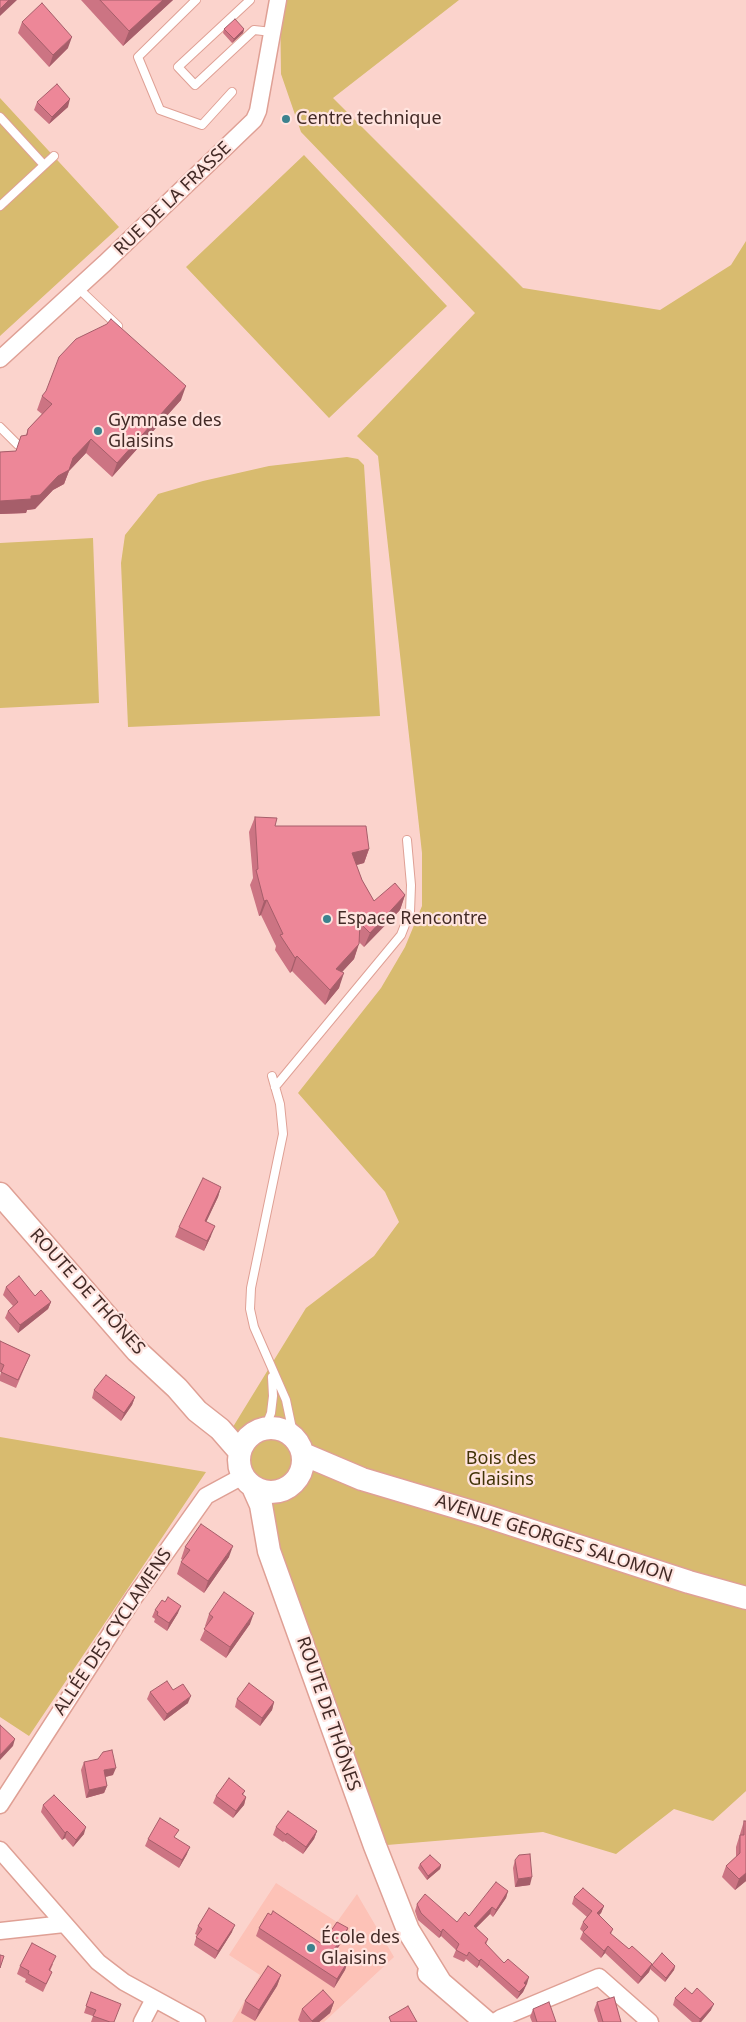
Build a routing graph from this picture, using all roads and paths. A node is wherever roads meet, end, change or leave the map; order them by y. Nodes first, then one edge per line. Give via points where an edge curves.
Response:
1 (196, 0) edge
2 (250, 0) edge
3 (278, 0) edge
4 (272, 32) junction
5 (232, 92) dead end
6 (0, 117) edge
7 (54, 156) dead end
8 (44, 165) junction
9 (0, 206) edge
10 (78, 288) junction
11 (121, 329) edge
12 (0, 359) edge
13 (0, 427) edge
14 (18, 445) edge
15 (407, 840) dead end
16 (272, 1076) dead end
17 (275, 1087) junction
18 (0, 1194) edge
19 (272, 1372) junction
20 (177, 1388) junction
21 (259, 1430) junction
22 (298, 1446) junction
23 (240, 1452) junction
24 (362, 1479) junction
25 (248, 1481) junction
26 (291, 1483) junction
27 (282, 1583) junction
28 (746, 1598) edge
29 (0, 1805) edge
30 (0, 1850) edge
31 (64, 1924) junction
32 (0, 1931) edge
33 (154, 1999) junction
34 (142, 2022) edge
35 (197, 2022) edge
36 (486, 2022) edge
37 (495, 2022) edge
38 (650, 2022) edge

1 - 5 lane via 138,57 160,110 202,125
2 - 4 lane via 178,67 195,85 254,30
3 - 4 street, RUE DE LA FRASSE
4 - 10 street, RUE DE LA FRASSE via 254,120
6 - 8 lane
7 - 8 lane
8 - 9 lane
10 - 11 lane
10 - 12 street, RUE DE LA FRASSE
13 - 14 lane
15 - 17 lane via 410,912 401,935
16 - 17 lane
17 - 19 lane via 282,1114 282,1134 250,1299 254,1327
18 - 20 main road, ROUTE DE THÔNES via 137,1351
19 - 21 lane via 271,1413
19 - 22 lane via 286,1400
20 - 21 main road, ROUTE DE THÔNES via 226,1419
20 - 23 main road, ROUTE DE THÔNES
21 - 22 main road via 281,1429
21 - 23 main road via 245,1441
22 - 24 main road, AVENUE GEORGES SALOMON
22 - 26 main road via 303,1462
23 - 25 main road via 240,1468
24 - 26 main road, AVENUE GEORGES SALOMON
24 - 28 main road, AVENUE GEORGES SALOMON
25 - 26 main road via 274,1492
25 - 27 main road, ROUTE DE THÔNES via 260,1505 269,1551
25 - 29 street, ALLÉE DES CYCLAMENS via 206,1496 133,1599
26 - 27 main road, ROUTE DE THÔNES via 278,1502 275,1519
27 - 36 main road, ROUTE DE THÔNES via 375,1846 386,1910 396,1934 410,1958
30 - 31 street
31 - 32 street
31 - 33 street via 98,1962
33 - 34 street
33 - 35 street
37 - 38 street via 599,1977

